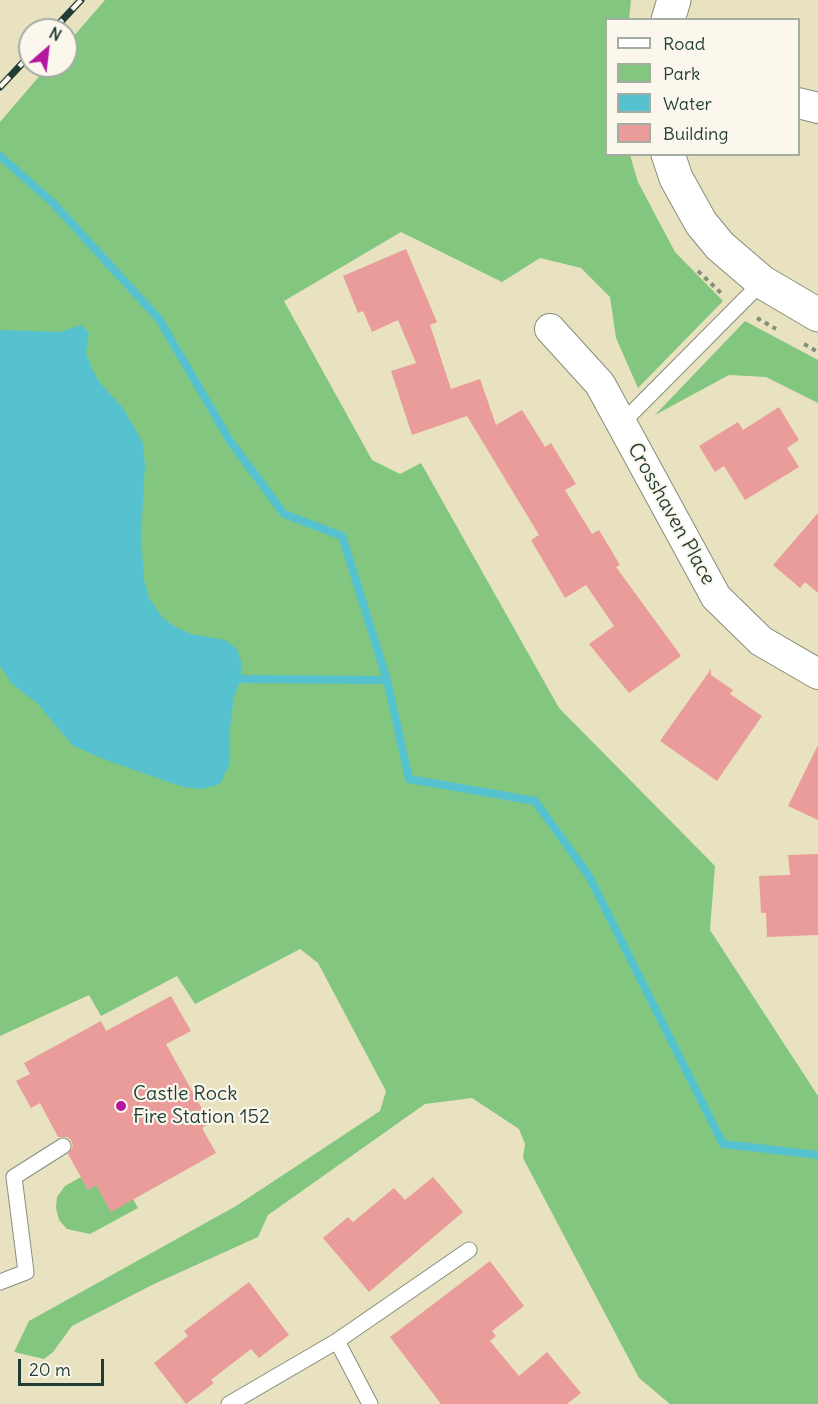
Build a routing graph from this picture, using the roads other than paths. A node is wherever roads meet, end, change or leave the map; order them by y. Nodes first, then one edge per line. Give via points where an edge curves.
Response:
1 (674, 0) edge
2 (669, 18) edge
3 (800, 104) edge
4 (818, 108) edge
5 (669, 156) edge
6 (762, 282) junction
7 (818, 315) edge
8 (550, 329) dead end
9 (622, 423) junction
10 (818, 674) edge
11 (63, 1146) dead end
12 (469, 1250) dead end
13 (0, 1282) edge
14 (337, 1341) junction
15 (229, 1404) edge
16 (370, 1404) edge

1 - 2 street
3 - 4 street
5 - 6 street via 701,223 720,246
6 - 7 street
6 - 9 lane
8 - 9 street, Crosshaven Place via 600,384
9 - 10 street, Crosshaven Place via 716,597 761,641
11 - 13 lane via 14,1177 26,1272
12 - 14 lane
14 - 15 lane
14 - 16 lane

